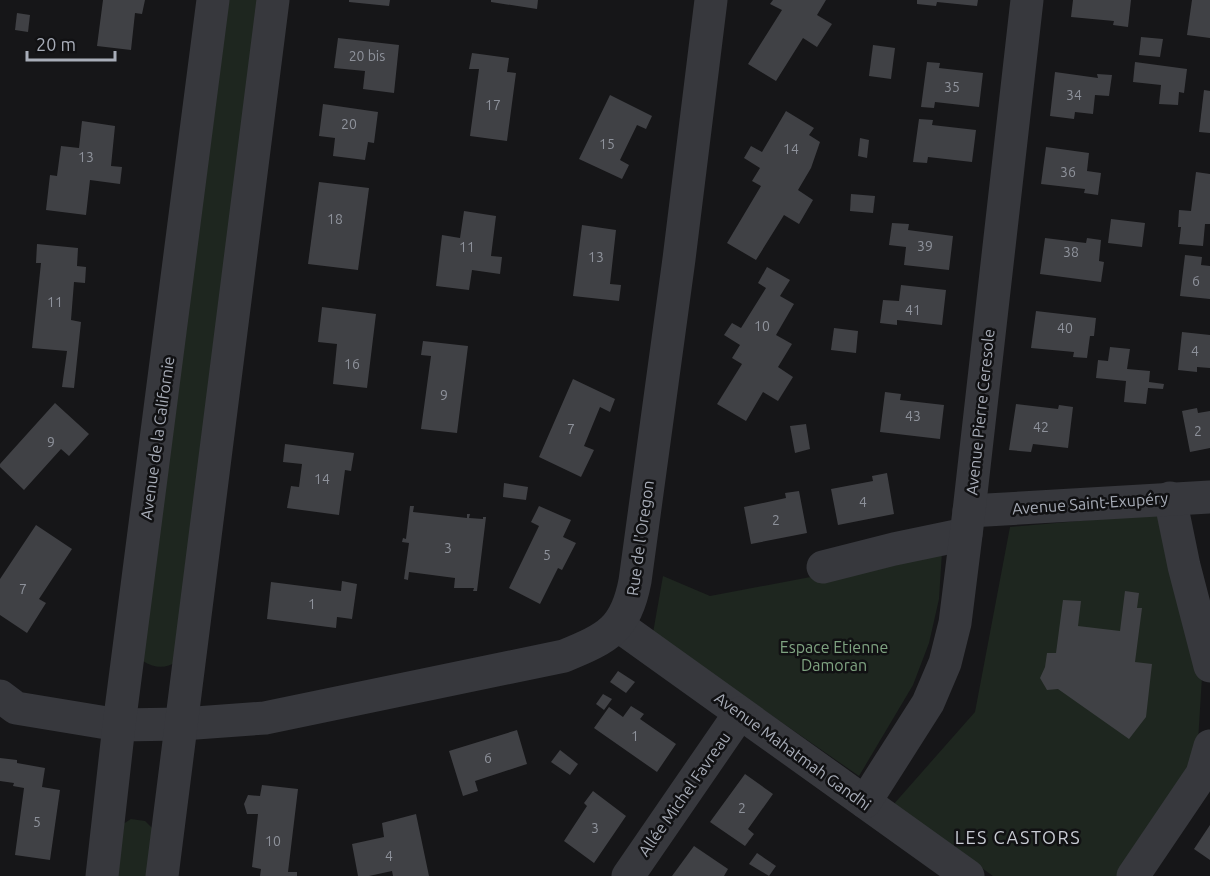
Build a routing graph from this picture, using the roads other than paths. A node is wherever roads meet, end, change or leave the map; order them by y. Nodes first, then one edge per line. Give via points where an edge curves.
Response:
1 (213, 0) edge
2 (273, 0) edge
3 (711, 0) edge
4 (1027, 0) edge
5 (1210, 497) edge
6 (1170, 498) junction
7 (968, 522) junction
8 (823, 567) dead end
9 (619, 626) junction
10 (1210, 666) edge
11 (0, 696) edge
12 (740, 713) junction
13 (182, 724) junction
14 (119, 725) junction
15 (1210, 746) edge
16 (866, 802) junction
17 (102, 876) edge
18 (162, 876) edge
19 (628, 876) edge
20 (968, 876) edge
21 (1132, 876) edge

1 - 14 street, Avenue de la Californie
2 - 13 street
3 - 9 street, Rue de l'Oregon via 636,574 631,603
4 - 7 street, Avenue Pierre Ceresole
5 - 6 street, Avenue Saint-Exupéry
6 - 7 street, Avenue Saint-Exupéry
6 - 10 street
7 - 8 street, Avenue Saint-Exupéry via 894,549
7 - 16 street, Avenue Pierre Ceresole via 955,623 945,663 928,703
9 - 12 street, Avenue Mahatmah Gandhi
9 - 13 street via 564,656 265,718
11 - 14 street via 16,708
12 - 16 street, Avenue Mahatmah Gandhi
12 - 19 street, Allée Michel Favreau
13 - 14 street
13 - 18 street
14 - 17 street, Avenue de la Californie
15 - 21 street via 1202,774
16 - 20 street, Avenue Mahatmah Gandhi

